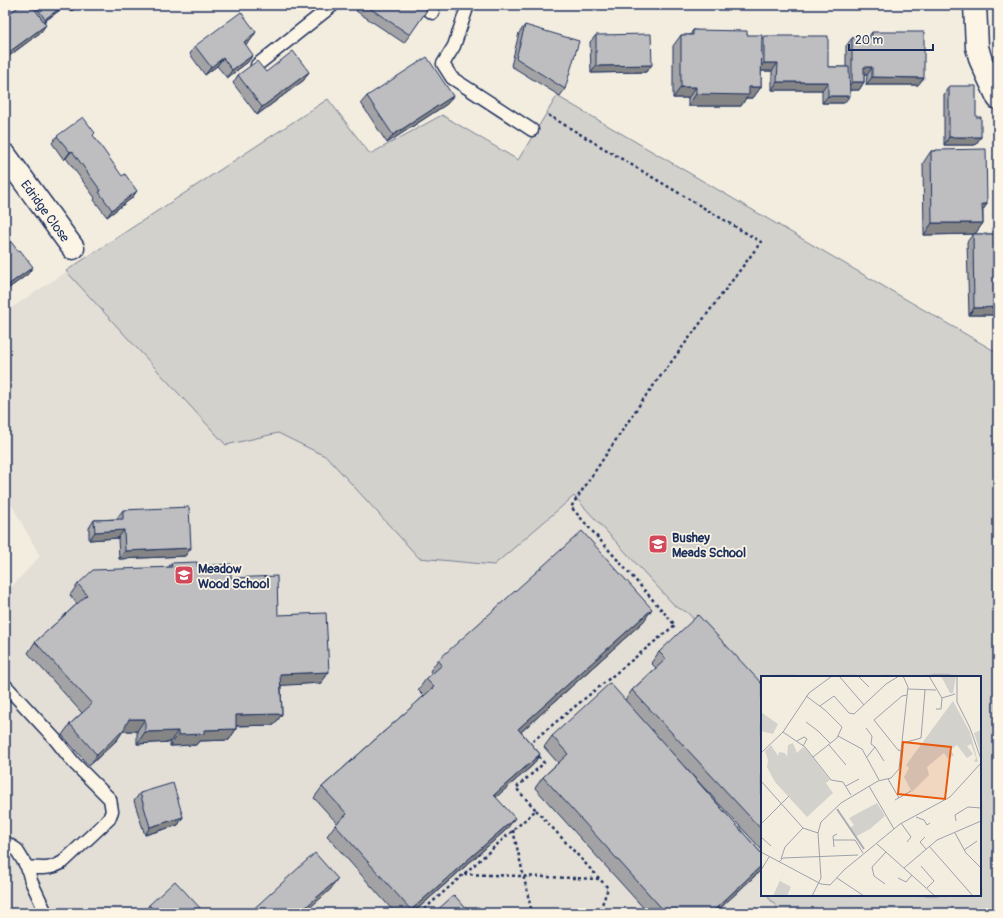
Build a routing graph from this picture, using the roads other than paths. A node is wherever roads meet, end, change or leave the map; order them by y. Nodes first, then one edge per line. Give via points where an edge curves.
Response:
1 (333, 5) edge
2 (421, 5) edge
3 (468, 5) edge
4 (975, 5) edge
5 (433, 13) dead end
6 (257, 65) edge
7 (998, 98) edge
8 (532, 130) dead end
9 (5, 155) edge
10 (73, 248) dead end
11 (5, 685) edge
12 (5, 842) edge
13 (27, 867) junction
14 (46, 913) edge

1 - 6 lane
2 - 5 lane
3 - 8 lane via 454,46 443,64 452,78
4 - 7 street via 977,47
9 - 10 street, Edridge Close
11 - 13 lane via 54,738 74,764 110,799 112,811 109,819 63,862 46,869
12 - 13 lane via 16,850
13 - 14 lane

